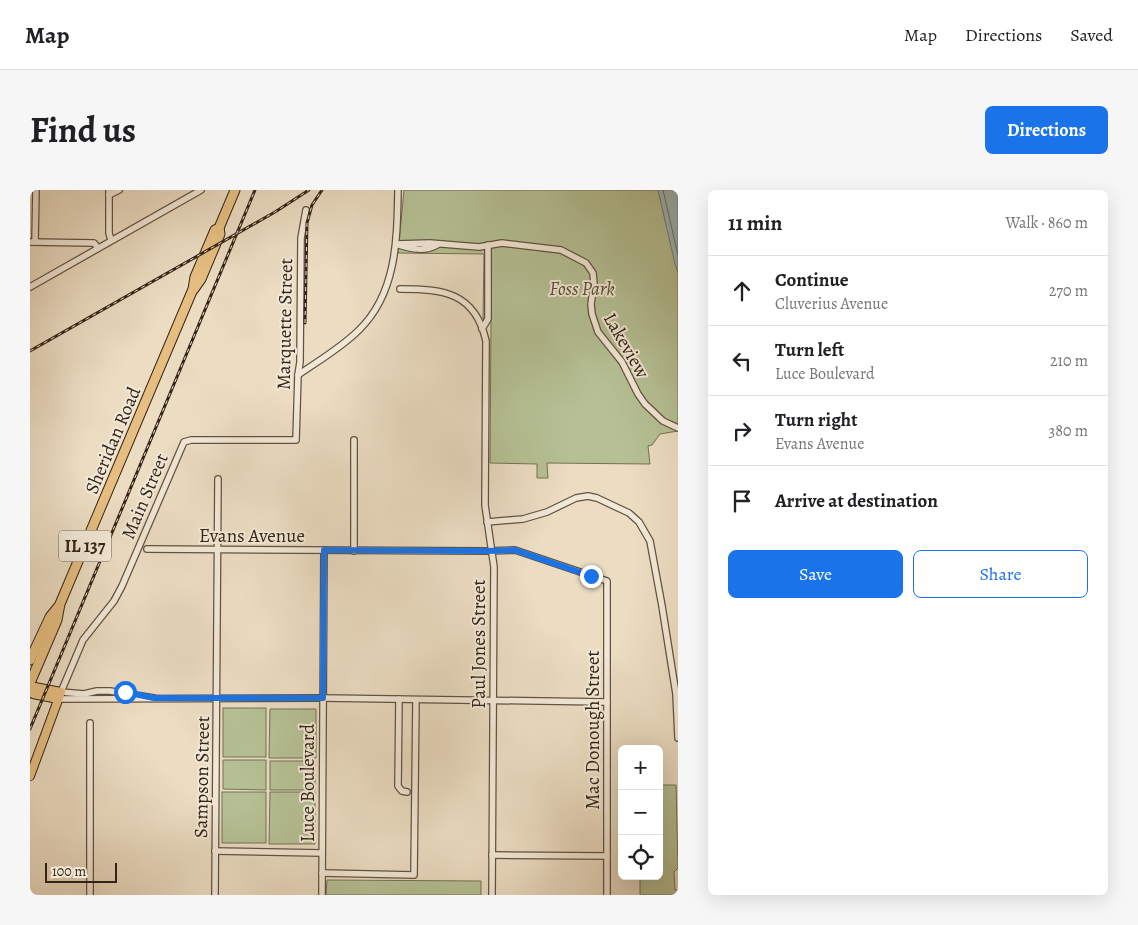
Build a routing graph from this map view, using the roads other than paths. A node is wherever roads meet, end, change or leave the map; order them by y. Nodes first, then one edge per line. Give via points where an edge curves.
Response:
1 (36, 190) edge
2 (119, 190) edge
3 (201, 190) edge
4 (235, 190) edge
5 (398, 190) edge
6 (110, 193) edge
7 (306, 210) dead end
8 (111, 240) junction
9 (33, 242) edge
10 (396, 244) junction
11 (488, 245) junction
12 (98, 248) junction
13 (30, 287) edge
14 (400, 289) dead end
15 (482, 328) junction
16 (298, 376) junction
17 (678, 428) edge
18 (354, 440) dead end
19 (184, 442) joint
20 (218, 479) dead end
21 (487, 522) junction
22 (148, 549) dead end
23 (217, 550) junction
24 (324, 550) junction
25 (354, 551) junction
26 (492, 551) junction
27 (591, 576) joint
28 (60, 604) junction
29 (30, 660) edge
30 (30, 683) edge
31 (30, 690) edge
32 (60, 695) junction
33 (323, 698) junction
34 (217, 699) junction
35 (399, 699) junction
36 (416, 700) junction
37 (493, 700) junction
38 (607, 702) junction
39 (90, 724) dead end
40 (678, 738) edge
41 (30, 776) edge
42 (407, 792) dead end
43 (215, 851) junction
44 (322, 853) junction
45 (492, 855) junction
46 (607, 856) junction
47 (322, 873) junction
48 (90, 895) edge
49 (215, 895) edge
50 (322, 895) edge
51 (492, 895) edge
52 (607, 895) edge

1 - 9 street
2 - 6 street
3 - 8 street
4 - 28 highway, Sheridan Road / IL 137 via 195,277 193,289
5 - 10 street
6 - 8 street
7 - 16 street, Marquette Street via 300,238
8 - 12 street
9 - 12 street via 94,243
10 - 11 street, Lakeview
10 - 16 street via 384,294 372,315 347,341
11 - 15 street, Paul Jones Street via 488,320
11 - 17 street, Lakeview via 502,243 561,250 586,263 594,273 591,304 598,332 622,362 645,404
12 - 13 street
14 - 15 street via 436,290 452,295 472,311
15 - 21 street, Paul Jones Street via 486,346
16 - 19 street, Marquette Street via 296,440
18 - 25 street
19 - 32 street, Main Street via 122,586 83,640
20 - 23 street, Sampson Street
21 - 26 street, Paul Jones Street
21 - 40 street via 523,519 588,496 629,513 639,522 650,541 662,606 676,694
22 - 23 street, Evans Avenue
23 - 24 street, Evans Avenue
23 - 34 street, Sampson Street
24 - 25 street, Evans Avenue
24 - 33 street, Luce Boulevard
25 - 26 street, Evans Avenue
26 - 27 street, Evans Avenue via 515,550
26 - 37 street, Paul Jones Street
27 - 38 street, Mac Donough Street via 607,581
28 - 29 highway, Sheridan Road / IL 137 via 50,617
28 - 30 highway, Sheridan Road / IL 137 via 57,620
31 - 32 main road via 35,688
32 - 34 street
32 - 41 main road
33 - 34 street
33 - 35 street
33 - 44 street, Luce Boulevard
34 - 43 street, Sampson Street
35 - 36 street
35 - 42 street via 398,786
36 - 37 street
36 - 47 street via 414,875
37 - 38 street
37 - 45 street, Paul Jones Street
38 - 46 street, Mac Donough Street
39 - 48 street
43 - 44 street
43 - 49 street, Sampson Street
44 - 47 street, Luce Boulevard
45 - 46 street
45 - 51 street, Paul Jones Street
46 - 52 street, Mac Donough Street
47 - 50 street, Luce Boulevard

